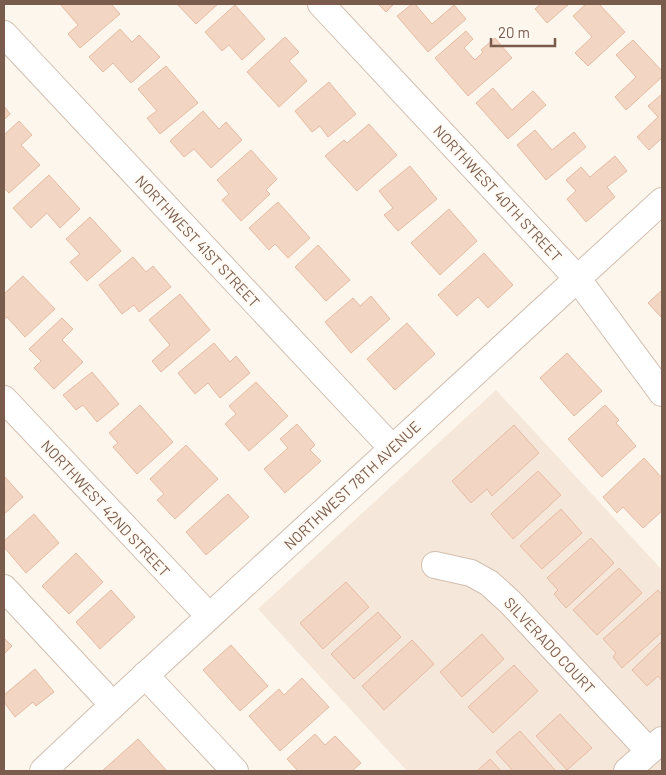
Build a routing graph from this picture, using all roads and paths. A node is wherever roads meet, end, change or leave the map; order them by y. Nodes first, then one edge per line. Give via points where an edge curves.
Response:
1 (321, 4) edge
2 (4, 34) edge
3 (662, 201) edge
4 (577, 278) junction
5 (662, 393) edge
6 (4, 399) edge
7 (392, 448) junction
8 (435, 565) dead end
9 (4, 588) edge
10 (209, 616) junction
11 (145, 674) junction
12 (113, 705) junction
13 (656, 746) edge
14 (43, 771) edge
15 (234, 771) edge
16 (627, 771) edge

1 - 4 street, NORTHWEST 40TH STREET
2 - 7 street, NORTHWEST 41ST STREET
3 - 4 street, NORTHWEST 78TH AVENUE
4 - 5 street, NORTHWEST 40TH STREET
4 - 7 street, NORTHWEST 78TH AVENUE
6 - 10 street, NORTHWEST 42ND STREET
7 - 10 street, NORTHWEST 78TH AVENUE
8 - 13 street, SILVERADO COURT via 471,573 489,583
9 - 12 street
10 - 11 street, NORTHWEST 78TH AVENUE
11 - 12 street, NORTHWEST 78TH AVENUE
11 - 15 street
12 - 14 street, NORTHWEST 78TH AVENUE
13 - 16 street

